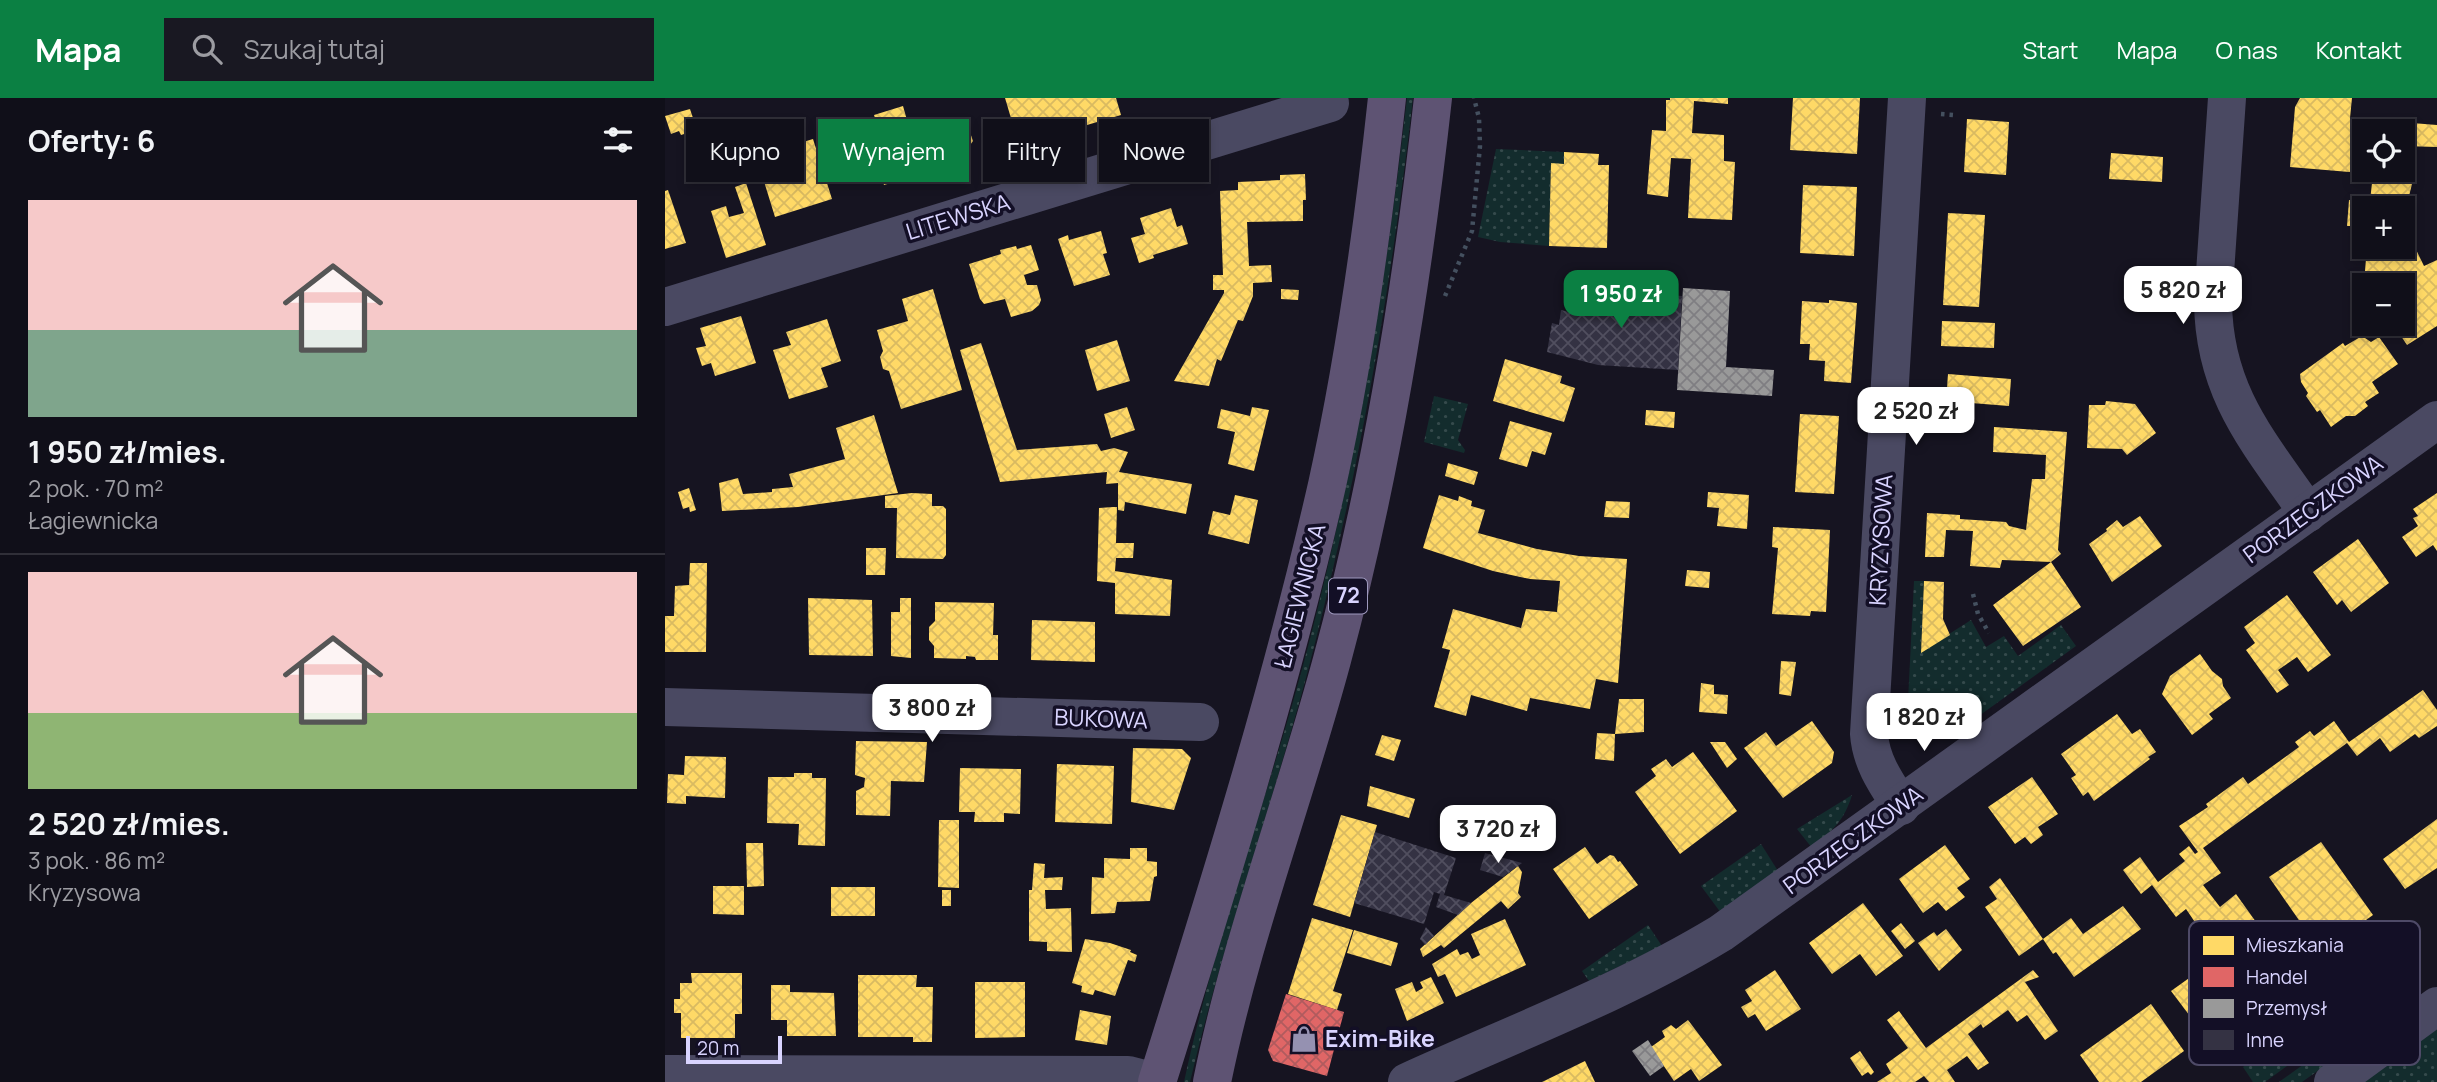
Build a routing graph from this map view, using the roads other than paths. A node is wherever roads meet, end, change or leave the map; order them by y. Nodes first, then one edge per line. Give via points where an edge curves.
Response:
1 (1387, 98) edge
2 (1433, 98) edge
3 (2227, 98) edge
4 (1330, 103) dead end
5 (1922, 106) edge
6 (665, 307) edge
7 (2437, 420) edge
8 (2308, 513) junction
9 (665, 707) edge
10 (1200, 722) dead end
11 (1902, 806) junction
12 (2437, 1006) edge
13 (2420, 1018) edge
14 (2356, 1065) edge
15 (665, 1074) edge
16 (1156, 1082) edge
17 (1212, 1082) edge
18 (1407, 1082) edge
19 (2333, 1082) edge

1 - 16 main road, ŁAGIEWNICKA / 72 via 1358,316 1314,541 1282,672
2 - 17 main road, ŁAGIEWNICKA / 72 via 1404,327 1359,552 1304,758 1239,971
3 - 8 street via 2213,302 2219,362 2242,416
4 - 6 street, LITEWSKA
5 - 11 street, KRYZYSOWA via 1869,734 1879,771
7 - 8 street, PORZECZKOWA
8 - 11 street, PORZECZKOWA
9 - 10 street, BUKOWA
11 - 18 street, PORZECZKOWA via 1696,948 1569,1011
12 - 13 street
14 - 19 street
15 - 16 street via 1118,1075

